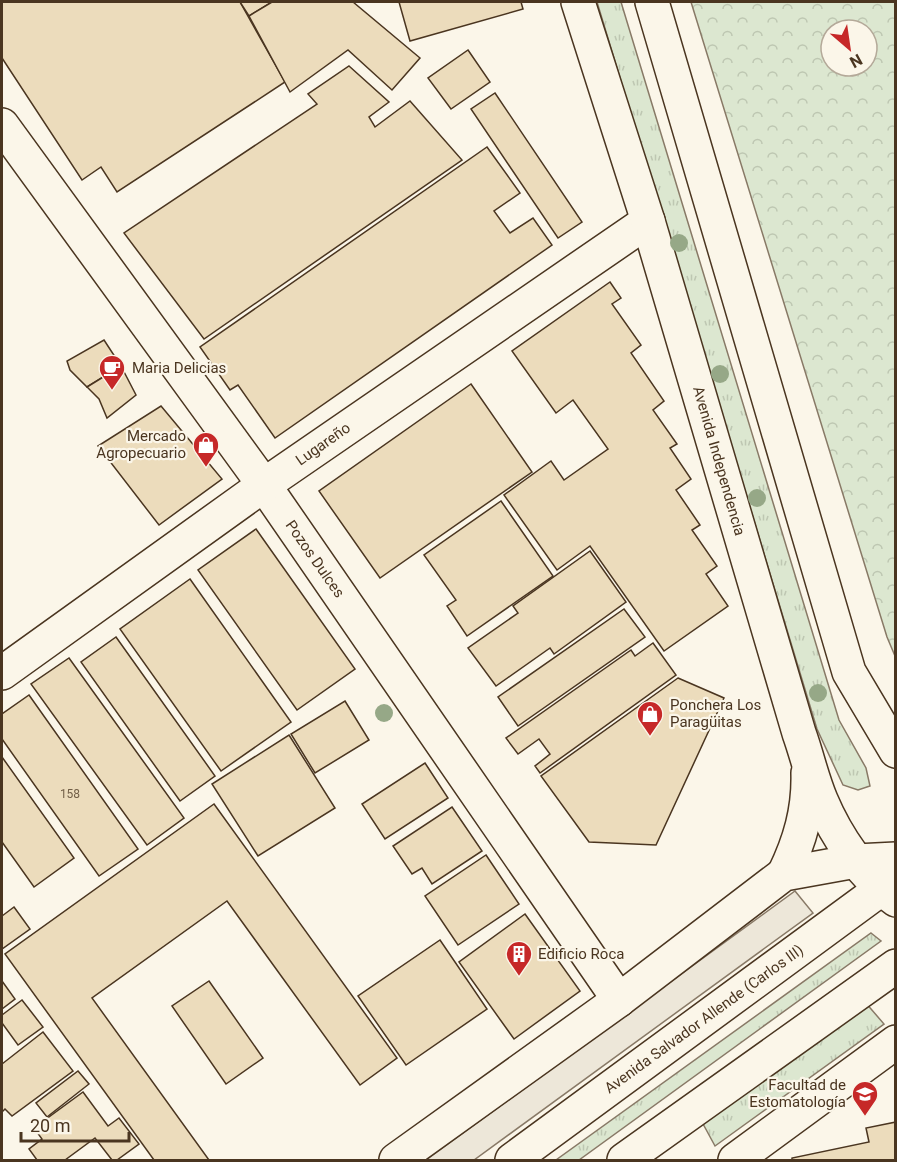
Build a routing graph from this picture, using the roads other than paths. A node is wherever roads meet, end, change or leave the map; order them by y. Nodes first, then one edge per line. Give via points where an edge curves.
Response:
1 (578, 2) edge
2 (652, 2) edge
3 (2, 125) edge
4 (648, 220) junction
5 (264, 485) junction
6 (2, 673) edge
7 (896, 751) edge
8 (808, 759) junction
9 (896, 859) edge
10 (856, 861) junction
11 (784, 874) junction
12 (890, 889) edge
13 (896, 966) edge
14 (619, 1000) junction
15 (896, 1042) edge
16 (396, 1161) edge
17 (512, 1161) edge
18 (624, 1161) edge
19 (735, 1161) edge

1 - 4 main road, Avenida Independencia
2 - 7 main road via 849,672
3 - 5 main road, Pozos Dulces
4 - 5 main road, Lugareño
4 - 8 main road, Avenida Independencia
5 - 6 main road, Lugareño
5 - 14 main road, Pozos Dulces
8 - 10 main road, Avenida Independencia via 821,800
8 - 11 main road via 807,806 798,846
9 - 10 main road
10 - 11 main road
10 - 12 main road, Avenida Independencia
11 - 14 main road
12 - 17 main road, Avenida Salvador Allende (Carlos III)
13 - 18 main road
14 - 16 main road
15 - 19 main road

